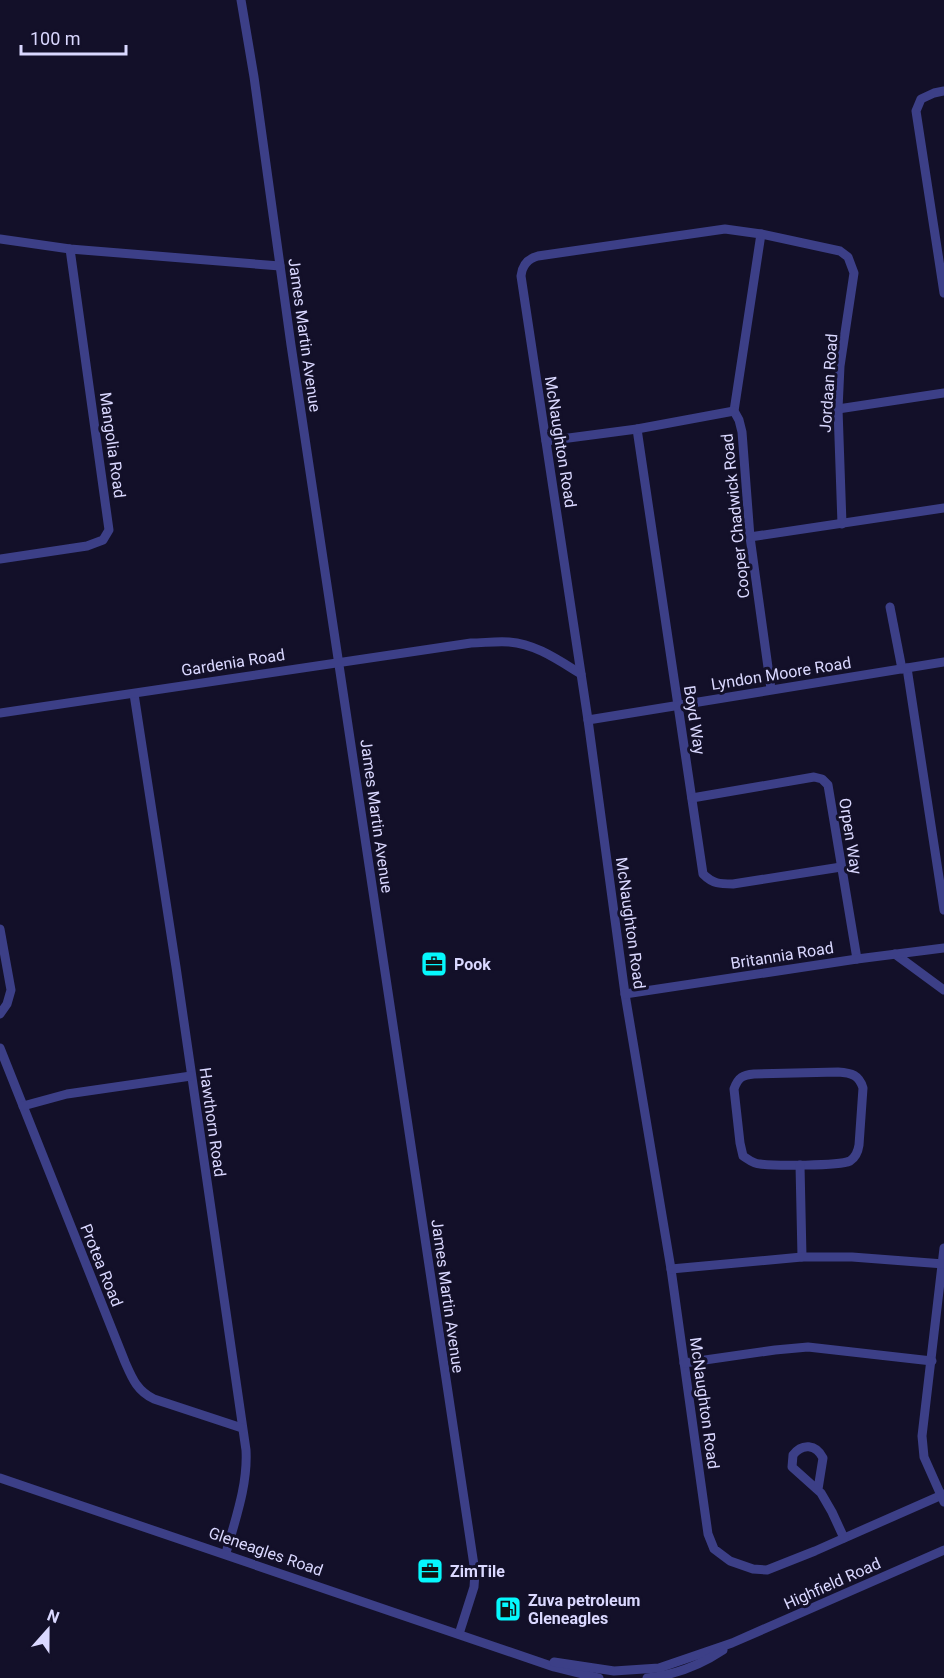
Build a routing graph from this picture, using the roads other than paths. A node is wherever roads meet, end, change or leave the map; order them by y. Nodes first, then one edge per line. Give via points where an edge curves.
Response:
1 (241, 0) edge
2 (944, 91) edge
3 (761, 234) junction
4 (0, 239) edge
5 (70, 249) junction
6 (280, 266) junction
7 (944, 290) edge
8 (944, 393) edge
9 (838, 409) junction
10 (734, 411) junction
11 (638, 429) junction
12 (546, 441) junction
13 (944, 508) edge
14 (842, 524) junction
15 (750, 537) junction
16 (0, 559) edge
17 (890, 607) dead end
18 (339, 662) junction
19 (944, 662) edge
20 (905, 668) junction
21 (581, 674) junction
22 (771, 689) junction
23 (134, 694) junction
24 (678, 706) junction
25 (0, 713) edge
26 (588, 720) junction
27 (692, 798) junction
28 (841, 867) junction
29 (944, 910) edge
30 (0, 929) edge
31 (944, 948) edge
32 (895, 954) junction
33 (857, 959) junction
34 (944, 990) edge
35 (625, 994) junction
36 (0, 1014) edge
37 (0, 1048) edge
38 (191, 1076) junction
39 (23, 1106) junction
40 (800, 1165) junction
41 (944, 1248) edge
42 (802, 1257) junction
43 (943, 1264) edge
44 (671, 1269) junction
45 (932, 1361) junction
46 (684, 1364) junction
47 (242, 1428) junction
48 (0, 1478) edge
49 (818, 1490) junction
50 (943, 1497) edge
51 (844, 1538) junction
52 (944, 1550) edge
53 (226, 1553) junction
54 (459, 1634) junction
55 (732, 1644) junction
56 (522, 1656) junction
57 (698, 1665) junction
58 (564, 1670) junction
59 (658, 1675) edge
60 (578, 1678) edge
61 (599, 1678) edge
62 (647, 1678) edge
63 (683, 1678) edge

1 - 6 street, James Martin Avenue
2 - 7 street via 921,99 916,111
3 - 9 street, Jordaan Road via 840,251 848,257 854,273 840,366
3 - 10 street, Cooper Chadwick Road
3 - 12 street, McNaughton Road via 710,230 538,255 525,263 521,276
4 - 5 street
5 - 6 street
5 - 16 street, Mangolia Road via 109,530 103,540 87,546
6 - 18 street, James Martin Avenue
8 - 9 street
9 - 14 street, Jordaan Road
10 - 11 street
10 - 15 street, Cooper Chadwick Road via 742,432
11 - 12 street
11 - 24 street, Boyd Way
12 - 21 street, McNaughton Road
13 - 14 street
14 - 15 street
15 - 22 street, Cooper Chadwick Road
17 - 20 street
18 - 21 street, Gardenia Road via 471,643 508,642 525,644
18 - 23 street, Gardenia Road
18 - 54 street, James Martin Avenue via 475,1572
19 - 20 street, Lyndon Moore Road
20 - 22 street, Lyndon Moore Road
20 - 29 street
21 - 26 street, McNaughton Road
22 - 24 street, Lyndon Moore Road
23 - 25 street, Gardenia Road
23 - 38 street, Hawthorn Road
24 - 26 street, Lyndon Moore Road
24 - 27 street, Boyd Way
26 - 35 street, McNaughton Road
27 - 28 street, Boyd Way via 703,874 710,881 733,884
27 - 28 street, Orpen Way via 814,777 822,779 828,785
28 - 33 street, Orpen Way
30 - 36 street via 11,990
31 - 32 street, Britannia Road
32 - 33 street, Britannia Road
32 - 34 street
33 - 35 street, Britannia Road
35 - 44 street, McNaughton Road
37 - 39 street, Protea Road
38 - 39 street via 68,1094
38 - 47 street, Hawthorn Road
39 - 47 street, Protea Road via 135,1384 154,1399
40 - 40 street via 757,1164 743,1156 734,1089 743,1075 838,1072 851,1073 860,1080 863,1088 857,1154 844,1162
40 - 42 street
41 - 43 street
42 - 43 street
42 - 44 street
43 - 45 street
44 - 46 street, McNaughton Road
45 - 46 street via 808,1347
45 - 50 street via 923,1449
46 - 51 street, McNaughton Road via 708,1534 717,1552 730,1561 758,1570 776,1567
47 - 53 street, Hawthorn Road via 245,1472
48 - 53 street, Gleneagles Road
49 - 49 street via 823,1458 815,1448 801,1448 793,1455 792,1467
49 - 51 street
50 - 51 street
52 - 55 street, Highfield Road
53 - 54 street, Gleneagles Road
54 - 56 street, Gleneagles Road
55 - 57 street, Highfield Road
55 - 59 street, Highfield Road
56 - 58 street, Gleneagles Road
56 - 59 street, Gleneagles Road
57 - 59 street, Highfield Road
57 - 63 street
58 - 60 street
58 - 61 street, Gleneagles Road
59 - 62 street

